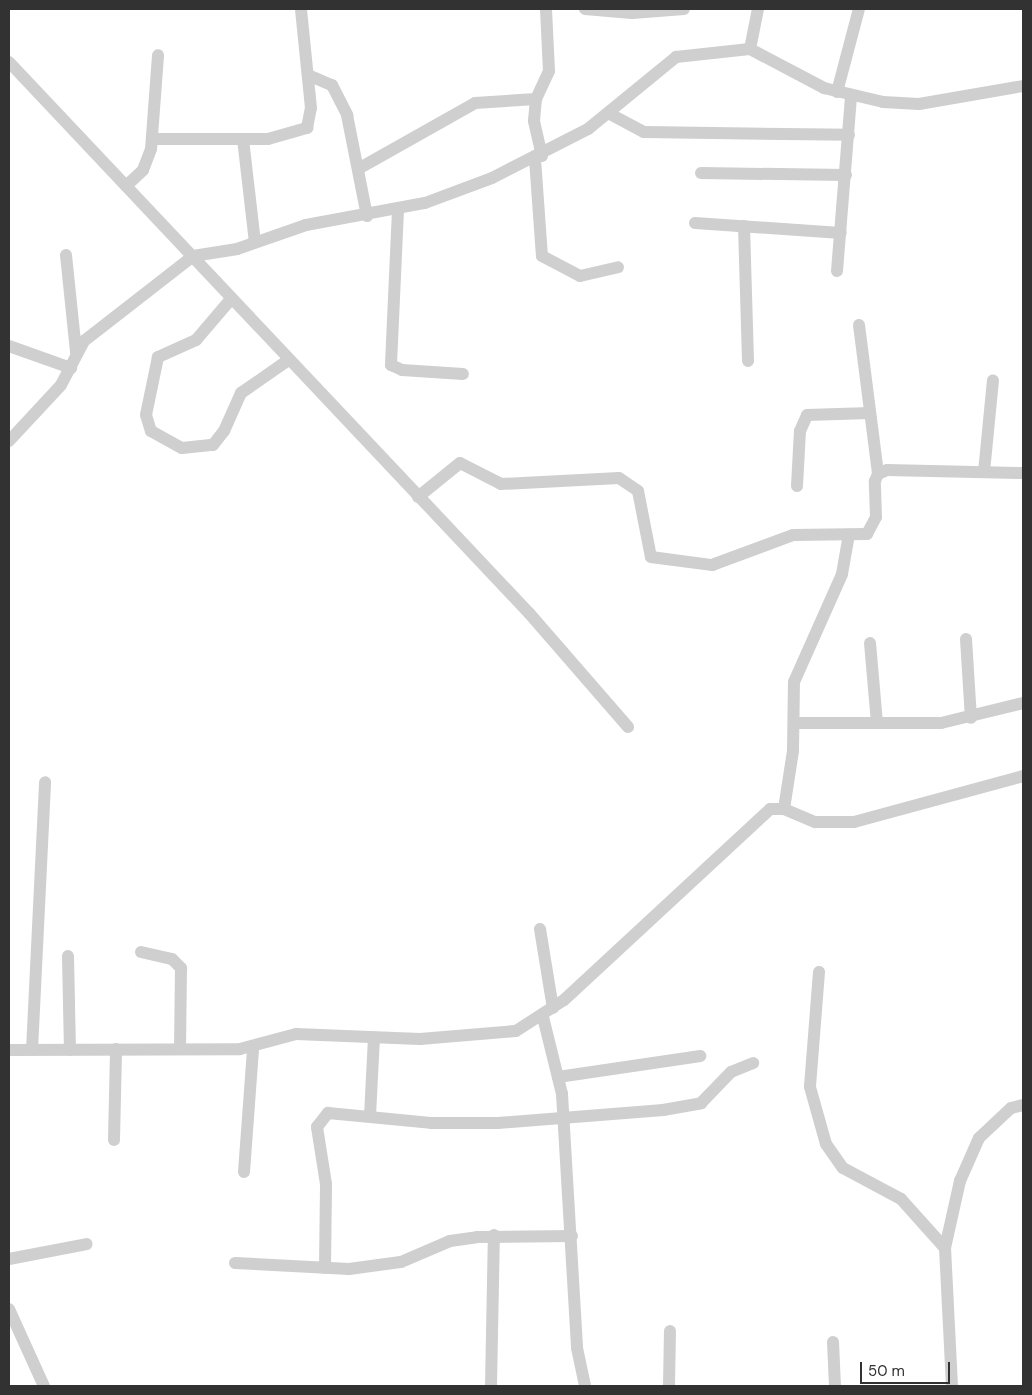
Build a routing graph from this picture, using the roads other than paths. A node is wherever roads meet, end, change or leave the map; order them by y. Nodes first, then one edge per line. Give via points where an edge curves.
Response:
1 (301, 9) edge
2 (546, 9) edge
3 (585, 9) edge
4 (684, 9) edge
5 (758, 9) edge
6 (859, 9) edge
7 (633, 11) edge
8 (750, 49) junction
9 (158, 54) dead end
10 (9, 62) edge
11 (308, 75) junction
12 (1023, 86) edge
13 (838, 92) junction
14 (851, 96) junction
15 (536, 99) junction
16 (610, 114) junction
17 (849, 135) junction
18 (243, 139) junction
19 (152, 140) junction
20 (538, 158) junction
21 (358, 169) junction
22 (701, 173) dead end
23 (846, 175) junction
24 (126, 186) junction
25 (398, 210) junction
26 (367, 216) junction
27 (696, 224) dead end
28 (744, 226) junction
29 (841, 233) junction
30 (255, 242) junction
31 (66, 255) dead end
32 (193, 256) junction
33 (618, 267) dead end
34 (837, 271) dead end
35 (231, 299) junction
36 (859, 325) dead end
37 (9, 346) edge
38 (76, 352) junction
39 (287, 360) junction
40 (748, 361) dead end
41 (71, 368) junction
42 (463, 374) dead end
43 (994, 380) dead end
44 (870, 413) junction
45 (9, 440) edge
46 (984, 472) junction
47 (1023, 473) edge
48 (878, 474) junction
49 (797, 486) dead end
50 (418, 497) junction
51 (849, 535) junction
52 (966, 639) dead end
53 (870, 643) dead end
54 (1023, 703) edge
55 (971, 718) junction
56 (794, 723) junction
57 (877, 723) junction
58 (628, 727) dead end
59 (1023, 776) edge
60 (45, 782) dead end
61 (784, 809) junction
62 (540, 929) dead end
63 (141, 952) dead end
64 (68, 956) dead end
65 (819, 972) dead end
66 (553, 1008) junction
67 (543, 1017) junction
68 (374, 1038) junction
69 (253, 1048) junction
70 (116, 1049) junction
71 (180, 1049) junction
72 (9, 1050) edge
73 (32, 1050) junction
74 (70, 1050) junction
75 (700, 1056) dead end
76 (754, 1063) dead end
77 (558, 1077) junction
78 (1023, 1105) edge
79 (370, 1116) junction
80 (564, 1119) junction
81 (114, 1140) dead end
82 (244, 1172) dead end
83 (494, 1235) junction
84 (572, 1236) junction
85 (87, 1244) dead end
86 (945, 1248) junction
87 (9, 1259) edge
88 (235, 1263) dead end
89 (325, 1268) junction
90 (9, 1309) edge
91 (670, 1331) dead end
92 (833, 1342) dead end
93 (44, 1386) edge
94 (491, 1386) edge
95 (585, 1386) edge
96 (669, 1386) edge
97 (835, 1386) edge
98 (952, 1386) edge

1 - 11 street
2 - 15 street via 549,71
3 - 7 street
4 - 7 street
5 - 8 street
6 - 13 street
8 - 13 street
8 - 16 street via 676,57 654,71
9 - 19 street
10 - 24 street
11 - 18 street via 311,119 307,128 292,136
11 - 21 street via 324,79 338,95
12 - 14 street via 919,104
13 - 14 street
14 - 17 street
15 - 20 street via 534,127
15 - 21 street via 475,103
16 - 17 street via 644,132
16 - 20 street
17 - 23 street
18 - 19 street
18 - 30 street
19 - 24 street via 143,170
20 - 25 street
20 - 33 street via 542,256 580,276
21 - 26 street
22 - 23 street
23 - 29 street
24 - 32 street
25 - 26 street
25 - 42 street via 390,365 402,370
26 - 30 street via 300,226
27 - 28 street
28 - 29 street
28 - 40 street
29 - 34 street
30 - 32 street
31 - 38 street
32 - 35 street
32 - 38 street via 111,317
35 - 39 street
35 - 39 street via 196,340 158,357 146,415 152,431 182,448 213,445 224,431 241,392
36 - 44 street
37 - 41 street
38 - 41 street
39 - 50 street
41 - 45 street via 50,399
43 - 46 street
44 - 48 street
44 - 49 street via 816,412 807,415 800,431
46 - 47 street
46 - 48 street via 901,469
48 - 51 street via 873,529
50 - 51 street via 460,463 501,484 620,478 638,491 651,557 698,564 724,563 793,535
50 - 58 street via 529,613
51 - 56 street via 842,574 794,682
52 - 55 street
53 - 57 street
54 - 55 street
55 - 57 street
56 - 57 street
56 - 61 street
59 - 61 street via 957,790 861,821 815,822
60 - 73 street
61 - 66 street via 770,809 754,820
62 - 66 street
63 - 71 street via 172,960 181,968
64 - 74 street
65 - 86 street via 810,1087 826,1144 843,1168 901,1199
66 - 67 street
67 - 68 street via 516,1031 484,1037
67 - 77 street
68 - 69 street via 296,1034
68 - 79 street
69 - 71 street
69 - 82 street
70 - 71 street
70 - 74 street
70 - 81 street
72 - 73 street
73 - 74 street
75 - 77 street
76 - 80 street via 731,1072 709,1096 690,1106
77 - 80 street
78 - 86 street via 1011,1108 980,1138 967,1158
79 - 80 street via 431,1123
79 - 89 street via 333,1112 318,1121 326,1184
80 - 84 street
83 - 84 street
83 - 89 street via 450,1241 402,1262
83 - 94 street
84 - 95 street via 577,1348
85 - 87 street
86 - 98 street
88 - 89 street
90 - 93 street
91 - 96 street
92 - 97 street

